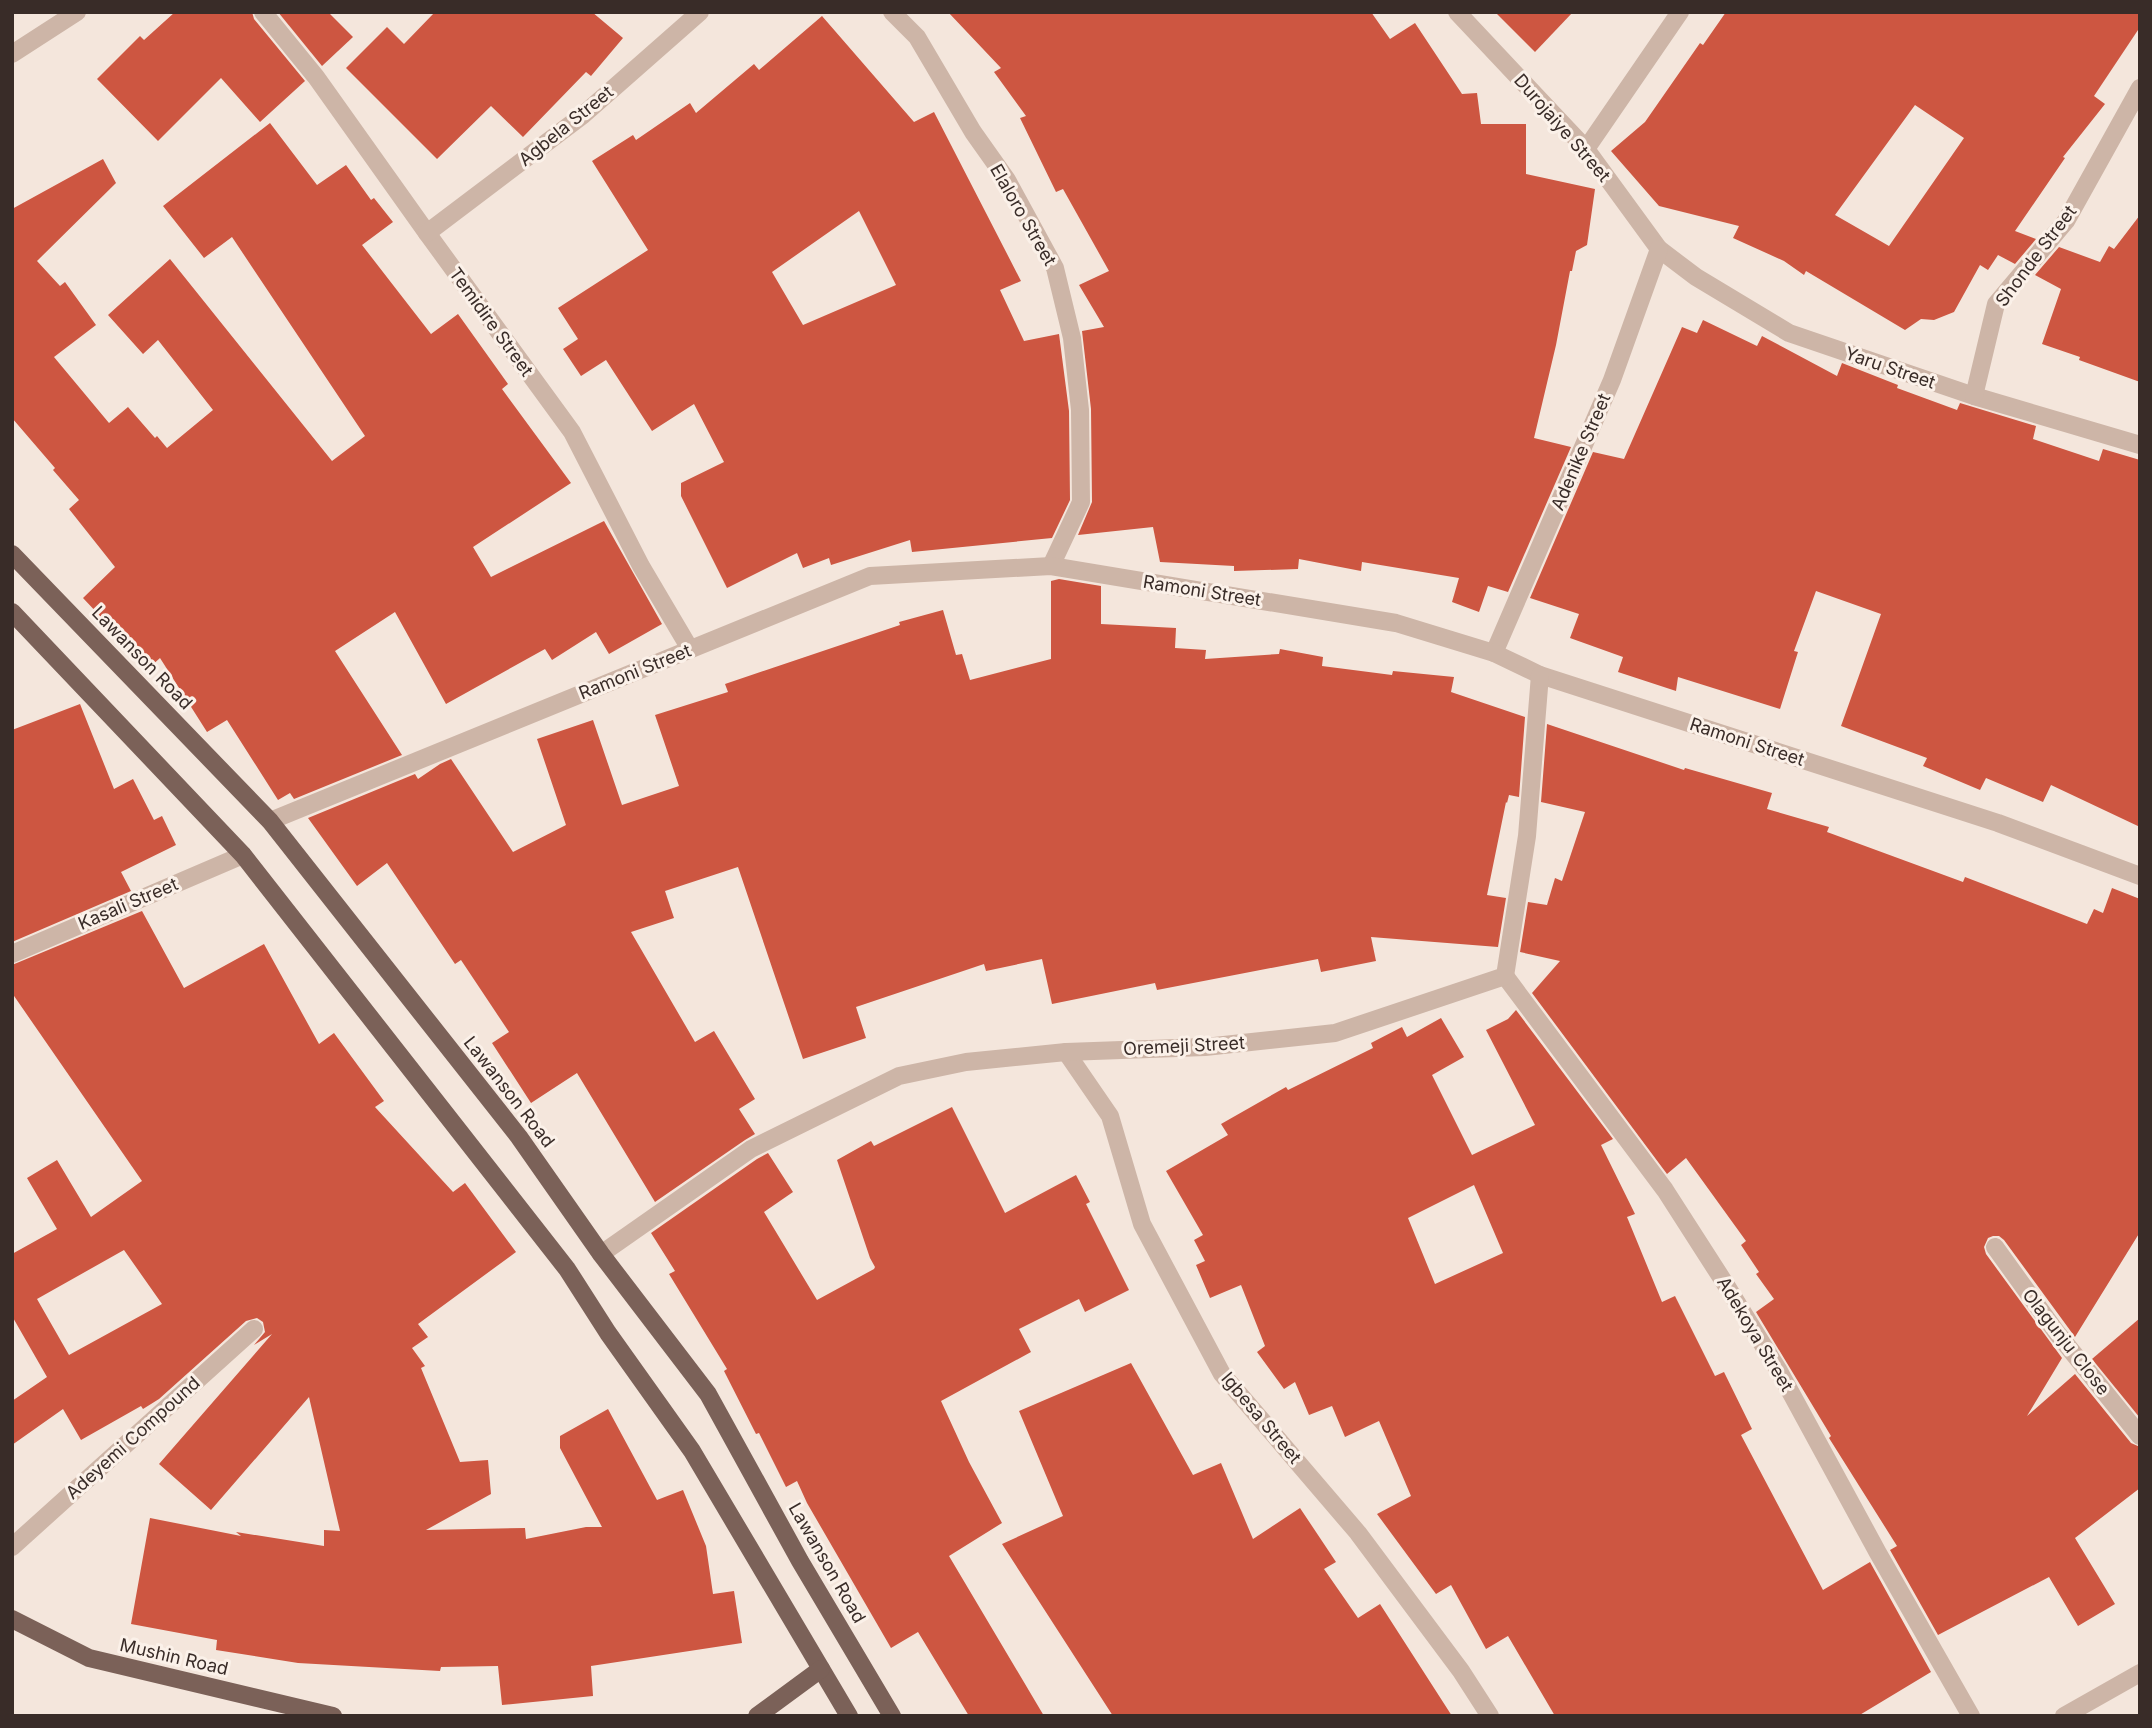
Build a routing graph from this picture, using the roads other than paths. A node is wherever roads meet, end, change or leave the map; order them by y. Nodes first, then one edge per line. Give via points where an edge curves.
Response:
1 (264, 12) edge
2 (700, 12) edge
3 (892, 12) edge
4 (1457, 12) edge
5 (1680, 12) edge
6 (73, 14) edge
7 (12, 54) edge
8 (2140, 88) edge
9 (1586, 149) junction
10 (426, 233) junction
11 (1659, 249) junction
12 (1974, 396) junction
13 (2140, 445) edge
14 (12, 554) edge
15 (1051, 566) junction
16 (12, 612) edge
17 (690, 649) junction
18 (1494, 653) junction
19 (1540, 675) junction
20 (270, 821) junction
21 (243, 855) junction
22 (2140, 876) edge
23 (12, 954) edge
24 (1505, 976) junction
25 (1066, 1052) junction
26 (1994, 1247) dead end
27 (601, 1254) junction
28 (254, 1329) dead end
29 (2140, 1436) edge
30 (12, 1546) edge
31 (12, 1619) edge
32 (821, 1669) junction
33 (2140, 1673) edge
34 (333, 1716) edge
35 (757, 1716) edge
36 (849, 1716) edge
37 (892, 1716) edge
38 (1490, 1716) edge
39 (1971, 1716) edge
40 (2064, 1716) edge

1 - 10 street, Temidire Street via 316,77
2 - 10 street, Agbela Street via 583,115
3 - 15 street, Elaloro Street via 917,37 972,132 1007,180 1055,268 1072,338 1079,398 1081,502
4 - 9 street, Durojaiye Street
5 - 9 street
6 - 7 street
8 - 12 street, Shonde Street via 2066,221 1996,304
9 - 11 street, Durojaiye Street
10 - 17 street, Temidire Street via 572,432
11 - 12 street, Yaru Street via 1789,333
11 - 18 street, Adenike Street via 1612,380
12 - 13 street, Yaru Street
14 - 20 main road, Lawanson Road
15 - 17 street, Ramoni Street via 870,576
15 - 18 street, Ramoni Street via 1396,623
16 - 21 main road
17 - 20 street, Ramoni Street
18 - 19 street, Ramoni Street
19 - 22 street, Ramoni Street via 1985,819
19 - 24 street via 1527,836
20 - 27 main road, Lawanson Road via 519,1137
21 - 23 street, Kasali Street
21 - 32 main road via 567,1269 691,1451
24 - 25 street, Oremeji Street via 1335,1033 1205,1047
24 - 39 street, Adekoya Street via 1665,1190 1726,1285 1779,1371
25 - 27 street, Oremeji Street via 966,1062 898,1076 751,1149
25 - 38 street, Igbesa Street via 1110,1116 1142,1224 1222,1374 1359,1533
26 - 29 street, Olagunju Close
27 - 37 main road, Lawanson Road via 708,1394
28 - 30 street, Adeyemi Compound
31 - 34 main road, Mushin Road via 89,1658
32 - 35 main road
32 - 36 main road
33 - 40 street

